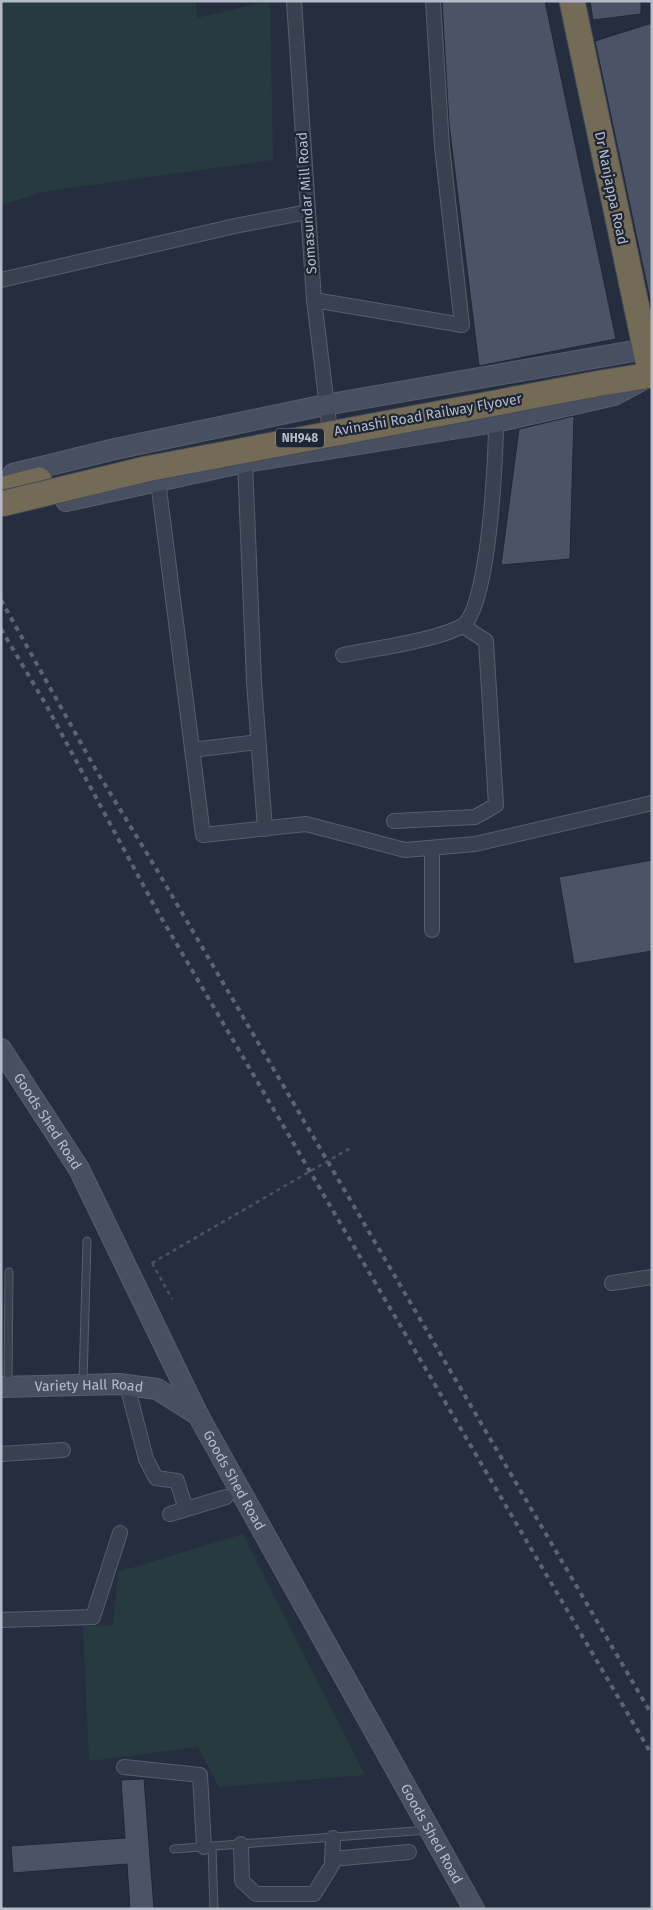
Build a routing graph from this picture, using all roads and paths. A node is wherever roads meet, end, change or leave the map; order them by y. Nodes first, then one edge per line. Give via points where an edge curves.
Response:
1 (294, 1) edge
2 (433, 1) edge
3 (556, 1) edge
4 (572, 1) edge
5 (307, 212) junction
6 (1, 280) edge
7 (314, 300) junction
8 (643, 364) edge
9 (599, 376) junction
10 (327, 415) junction
11 (496, 422) junction
12 (303, 430) dead end
13 (332, 447) junction
14 (245, 462) junction
15 (1, 477) edge
16 (158, 481) junction
17 (1, 490) edge
18 (1, 504) edge
19 (1, 517) edge
20 (463, 626) junction
21 (343, 655) dead end
22 (258, 742) junction
23 (192, 750) junction
24 (652, 803) edge
25 (394, 821) dead end
26 (264, 829) junction
27 (432, 848) junction
28 (432, 930) dead end
29 (2, 1051) edge
30 (352, 1147) dead end
31 (87, 1241) dead end
32 (9, 1272) dead end
33 (652, 1277) edge
34 (612, 1283) dead end
35 (172, 1299) dead end
36 (83, 1385) junction
37 (127, 1385) junction
38 (5, 1387) edge
39 (198, 1415) junction
40 (63, 1450) dead end
41 (1, 1454) edge
42 (226, 1497) dead end
43 (186, 1509) junction
44 (170, 1514) dead end
45 (120, 1533) dead end
46 (1, 1620) edge
47 (124, 1767) dead end
48 (430, 1830) junction
49 (333, 1838) junction
50 (241, 1844) junction
51 (208, 1847) junction
52 (174, 1849) dead end
53 (409, 1852) dead end
54 (332, 1859) junction
55 (214, 1909) edge
56 (474, 1909) edge

1 - 5 street, Somasundar Mill Road
2 - 7 street via 442,147 462,325
3 - 8 highway, Dr Nanjappa Road
4 - 8 highway, Dr Nanjappa Road
5 - 6 street
5 - 7 street, Somasundar Mill Road
7 - 10 street, Somasundar Mill Road
8 - 9 highway, Avinashi Road Railway Flyover / NH948
8 - 10 street
8 - 11 street via 614,395
9 - 17 highway, Avinashi Road Railway Flyover / NH948 via 186,446
9 - 18 highway, Avinashi Road Railway Flyover / NH948, bridge via 164,465
10 - 12 street
10 - 13 street, Somasundar Mill Road
10 - 15 street via 115,449
11 - 13 street
11 - 20 street via 496,464 482,577 477,604
13 - 14 street
14 - 16 street
14 - 22 street
16 - 19 street
16 - 23 street
20 - 21 street via 441,634
20 - 25 street via 486,641 496,805 475,817
22 - 23 street
22 - 26 street
23 - 26 street via 204,835
24 - 27 street via 475,844
26 - 27 street via 306,824 405,850
27 - 28 street
29 - 39 street, Goods Shed Road via 79,1169
30 - 35 path, bridge via 152,1263
31 - 36 lane
32 - 38 lane
33 - 34 street
36 - 37 street, Variety Hall Road
36 - 38 street, Variety Hall Road
37 - 39 street, Variety Hall Road via 157,1389
37 - 43 street via 146,1459 156,1478 177,1481
39 - 48 street, Goods Shed Road
40 - 41 street
42 - 43 street
43 - 44 street
45 - 46 street via 93,1617
47 - 51 street via 200,1776
48 - 49 lane
48 - 56 street, Goods Shed Road
49 - 50 lane
49 - 54 street
50 - 51 lane
50 - 54 street via 242,1881 256,1894 314,1894 332,1865
51 - 52 lane
51 - 55 lane
53 - 54 street

